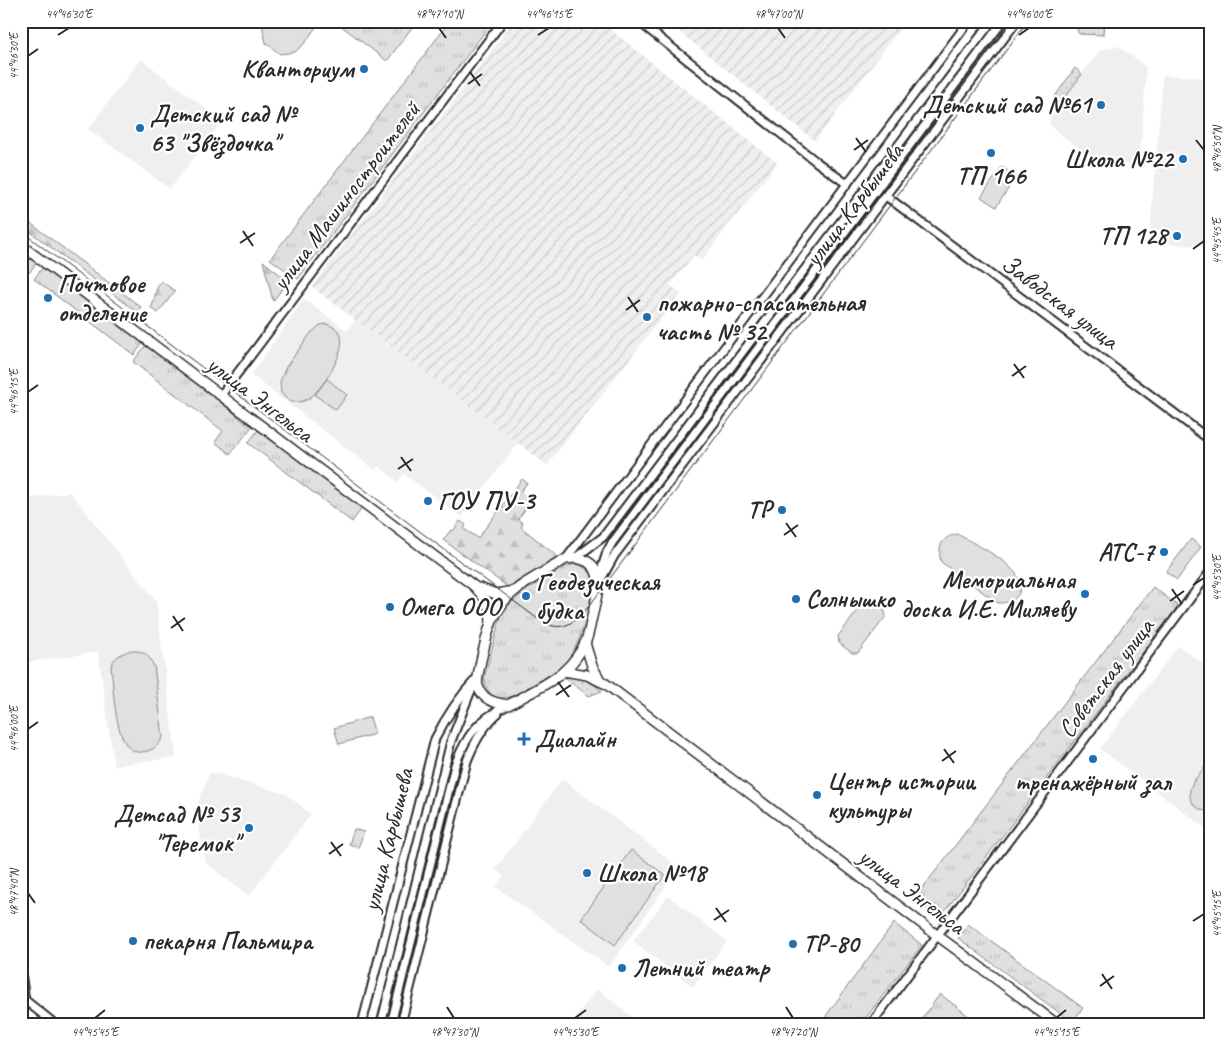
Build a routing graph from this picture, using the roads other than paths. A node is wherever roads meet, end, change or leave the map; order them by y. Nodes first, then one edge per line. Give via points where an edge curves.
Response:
1 (503, 21) edge
2 (638, 21) edge
3 (969, 21) edge
4 (992, 21) edge
5 (1003, 21) edge
6 (1017, 21) edge
7 (847, 184) junction
8 (886, 196) junction
9 (21, 245) edge
10 (221, 395) junction
11 (1210, 440) edge
12 (570, 559) junction
13 (1210, 572) edge
14 (599, 580) junction
15 (474, 586) junction
16 (516, 591) junction
17 (491, 624) junction
18 (585, 643) junction
19 (564, 671) junction
20 (477, 680) junction
21 (600, 680) junction
22 (508, 705) junction
23 (938, 936) junction
24 (21, 972) edge
25 (23, 999) edge
26 (55, 1024) edge
27 (362, 1024) edge
28 (381, 1024) edge
29 (391, 1024) edge
30 (401, 1024) edge
31 (872, 1024) edge
32 (1057, 1024) edge

1 - 10 street, улица Машиностроителей
2 - 7 street
3 - 7 street, улица Карбышева
4 - 12 street, улица Карбышева via 604,537
5 - 14 street, улица Карбышева via 612,543
6 - 8 street, улица Карбышева
7 - 12 street, улица Карбышева
8 - 11 street, Заводская улица
8 - 14 street, улица Карбышева
9 - 10 main road, улица Энгельса
10 - 15 main road, улица Энгельса
12 - 14 main road via 582,559 590,564
12 - 16 main road, улица Карбышева
13 - 23 street, Советская улица
14 - 18 main road, улица Карбышева
15 - 16 main road, улица Энгельса via 496,594
15 - 17 main road, улица Энгельса via 489,605
16 - 17 main road, улица Карбышева via 505,600
17 - 20 main road, улица Карбышева
18 - 19 main road, улица Карбышева
18 - 21 main road, улица Энгельса
19 - 21 main road, улица Энгельса
19 - 22 main road, улица Карбышева
20 - 22 main road via 482,694 490,701
20 - 27 street, улица Карбышева via 453,708 435,739
20 - 28 street, улица Карбышева via 452,741
21 - 23 main road, улица Энгельса
22 - 29 street, улица Карбышева via 490,714 474,729 455,765
22 - 30 street, улица Карбышева via 481,733 467,761
23 - 31 street, Советская улица
23 - 32 main road, улица Энгельса
24 - 25 street
25 - 26 street

